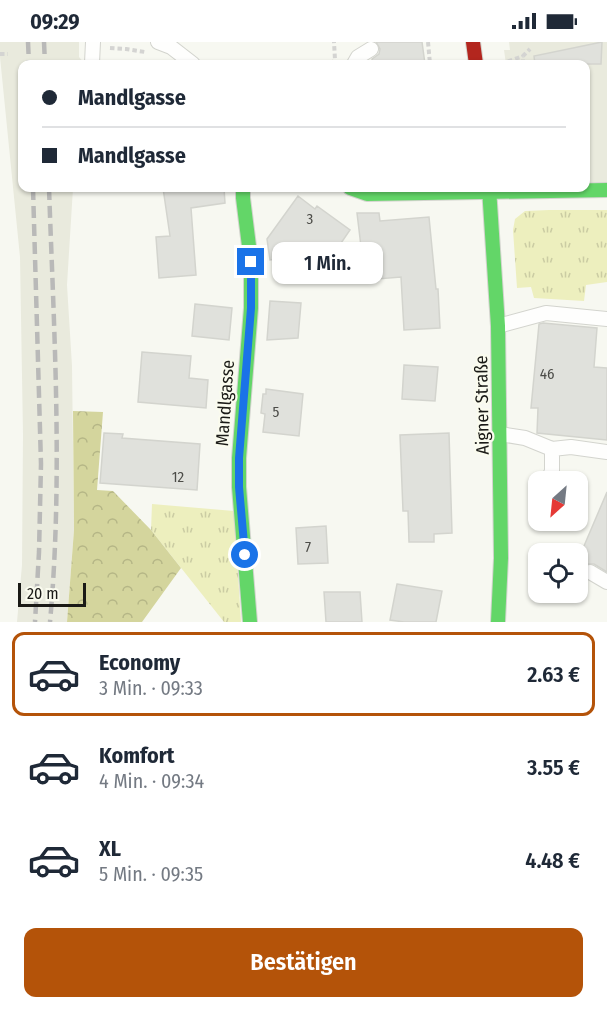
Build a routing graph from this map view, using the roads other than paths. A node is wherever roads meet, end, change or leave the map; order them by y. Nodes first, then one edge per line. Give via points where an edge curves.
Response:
1 (93, 42) edge
2 (158, 42) edge
3 (473, 42) edge
4 (371, 49) dead end
5 (92, 60) edge
6 (188, 60) edge
7 (356, 60) edge
8 (475, 60) edge
9 (590, 190) edge
10 (607, 190) edge
11 (243, 192) edge
12 (489, 192) edge
13 (607, 319) edge
14 (498, 326) junction
15 (500, 434) junction
16 (552, 449) junction
17 (607, 452) edge
18 (552, 471) edge
19 (591, 572) dead end
20 (607, 582) edge
21 (250, 622) edge
22 (498, 622) edge

1 - 5 lane
2 - 6 lane via 171,46
3 - 8 street
4 - 7 lane
9 - 10 street
11 - 21 street, Mandlgasse via 251,262 251,308 239,487
12 - 14 street, Aigner Straße
13 - 14 lane via 546,313
14 - 15 street, Aigner Straße
15 - 16 lane via 525,438
15 - 22 street, Aigner Straße
16 - 17 lane via 571,447
16 - 18 lane
19 - 20 lane

